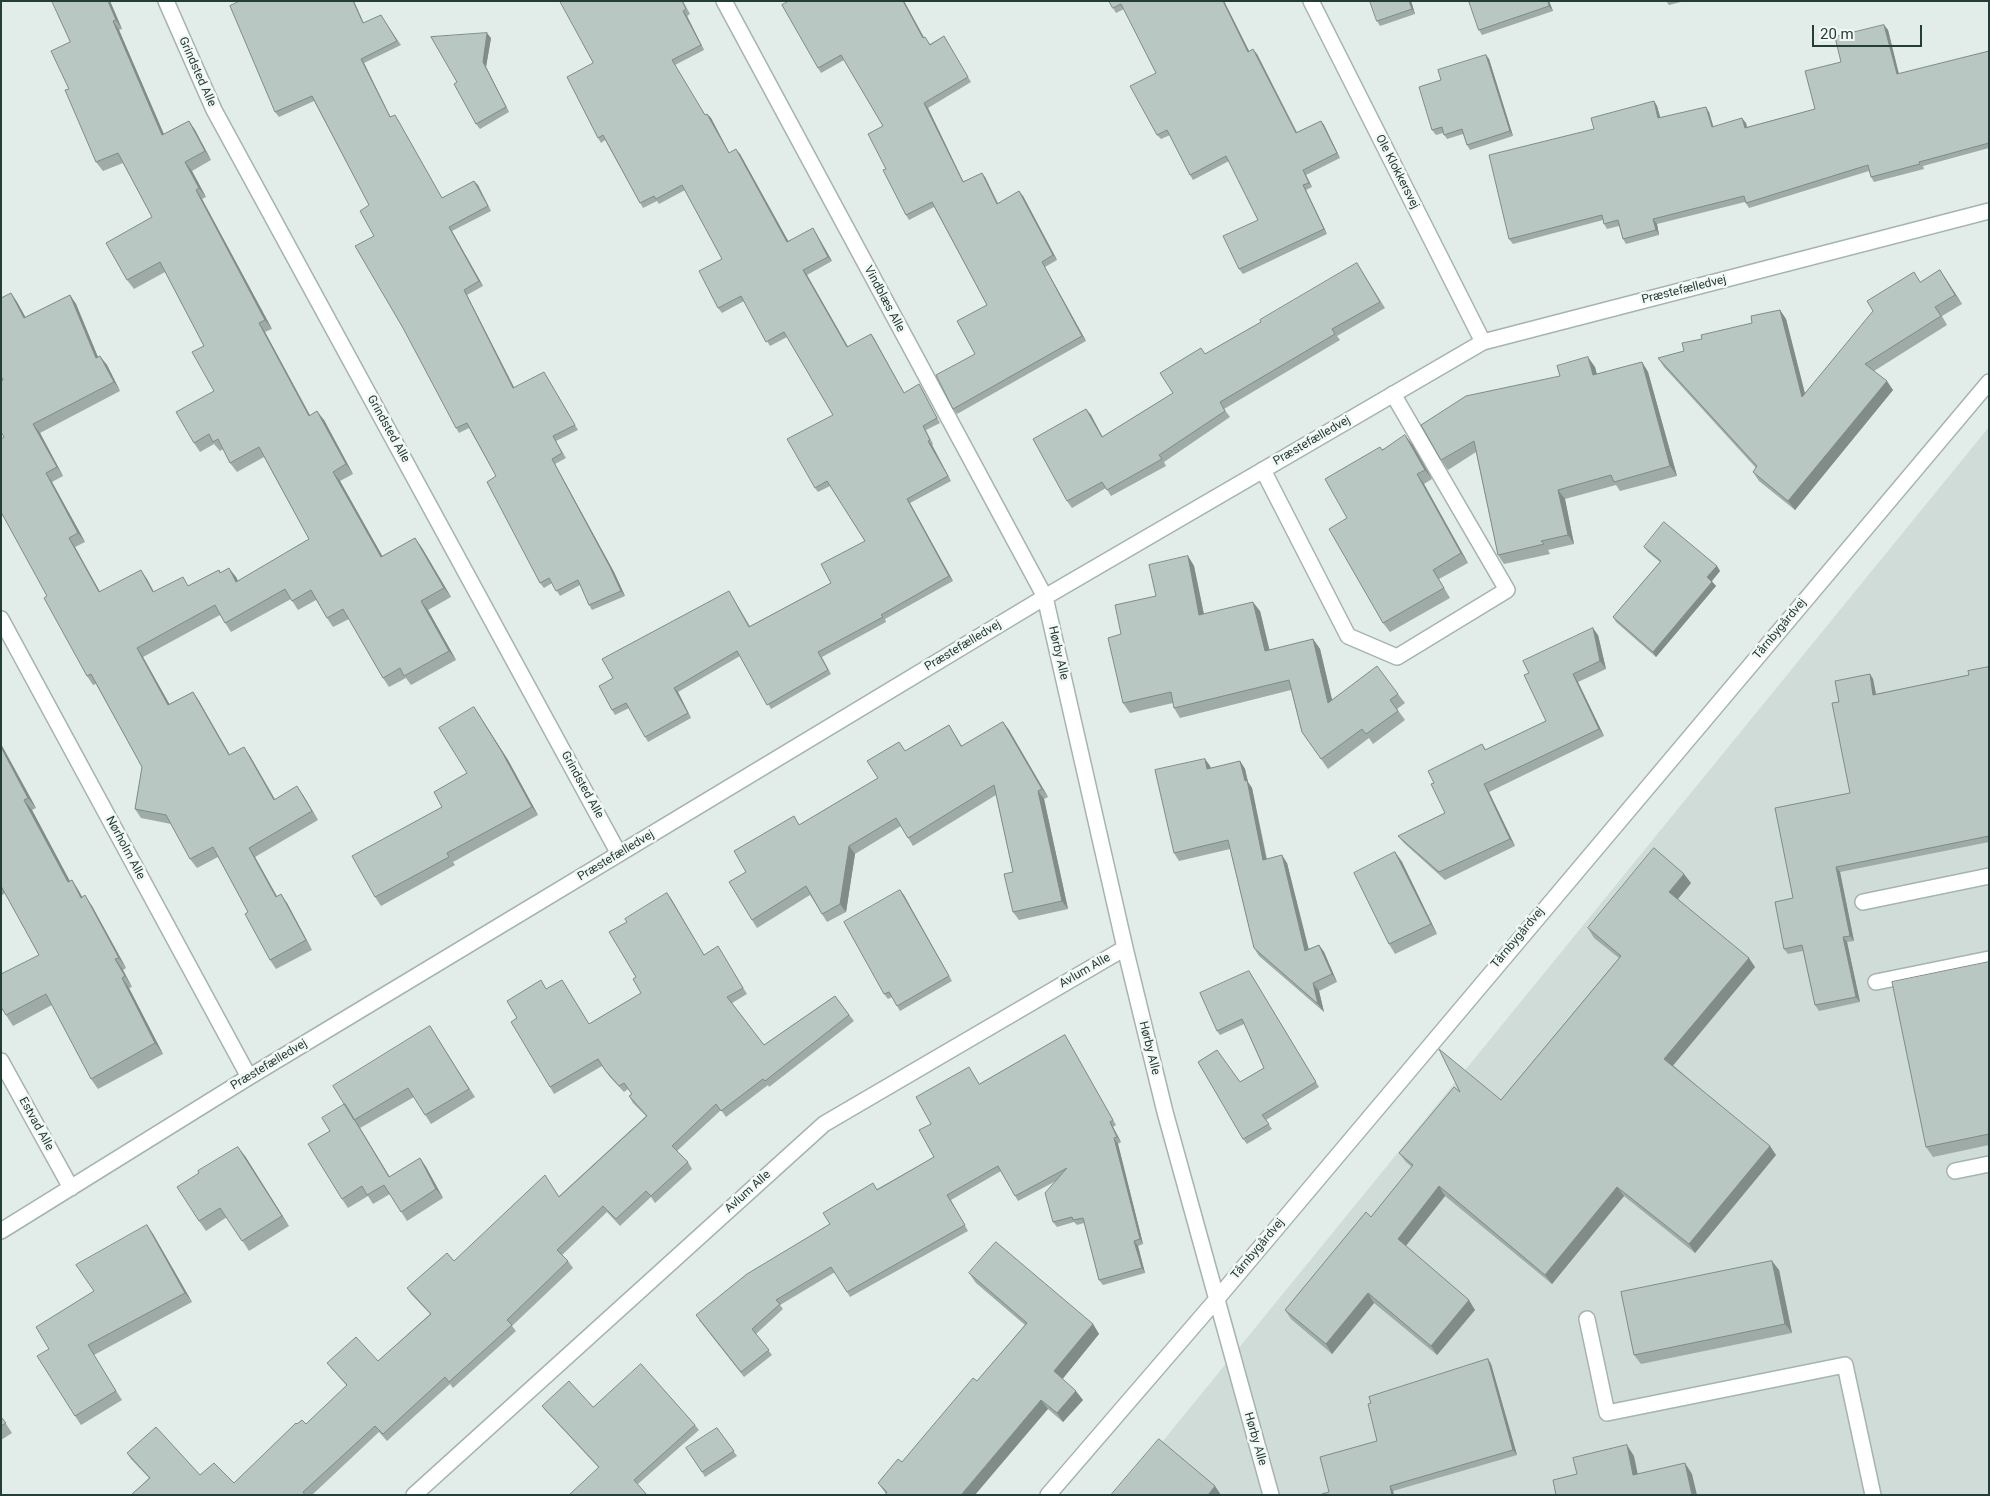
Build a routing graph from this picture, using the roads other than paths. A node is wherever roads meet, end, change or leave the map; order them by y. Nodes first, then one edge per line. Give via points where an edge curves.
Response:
1 (166, 1) edge
2 (724, 1) edge
3 (1311, 1) edge
4 (1989, 211) edge
5 (1483, 342) junction
6 (1989, 382) edge
7 (1393, 394) junction
8 (1263, 470) junction
9 (1045, 597) junction
10 (1, 619) edge
11 (619, 854) junction
12 (1989, 876) edge
13 (1864, 902) dead end
14 (1125, 948) junction
15 (1989, 959) edge
16 (1876, 982) dead end
17 (1, 1061) edge
18 (249, 1077) junction
19 (1989, 1164) edge
20 (1955, 1171) dead end
21 (71, 1188) junction
22 (1, 1231) edge
23 (1216, 1300) junction
24 (1587, 1319) dead end
25 (414, 1495) edge
26 (1048, 1495) edge
27 (1271, 1495) edge
28 (1873, 1495) edge

1 - 11 street, Grindsted Alle via 214,110
2 - 9 street, Vindblæs Alle
3 - 5 street, Ole Klokkersvej
4 - 5 street, Præstefælledvej
5 - 7 street, Præstefælledvej
6 - 23 street, Tårnbygårdvej
7 - 8 street, Præstefælledvej
7 - 8 street via 1506,590 1397,657 1348,636
8 - 9 street, Præstefælledvej
9 - 11 street, Præstefælledvej
9 - 14 street, Hørby Alle
10 - 18 street, Nørholm Alle
11 - 18 street, Præstefælledvej
12 - 13 street
14 - 23 street, Hørby Alle
14 - 25 street, Avlum Alle via 824,1124
15 - 16 street
17 - 21 street, Estvad Alle
18 - 21 street, Præstefælledvej
19 - 20 street
21 - 22 street, Præstefælledvej
23 - 26 street, Tårnbygårdvej
23 - 27 street, Hørby Alle
24 - 28 street via 1607,1413 1846,1365

